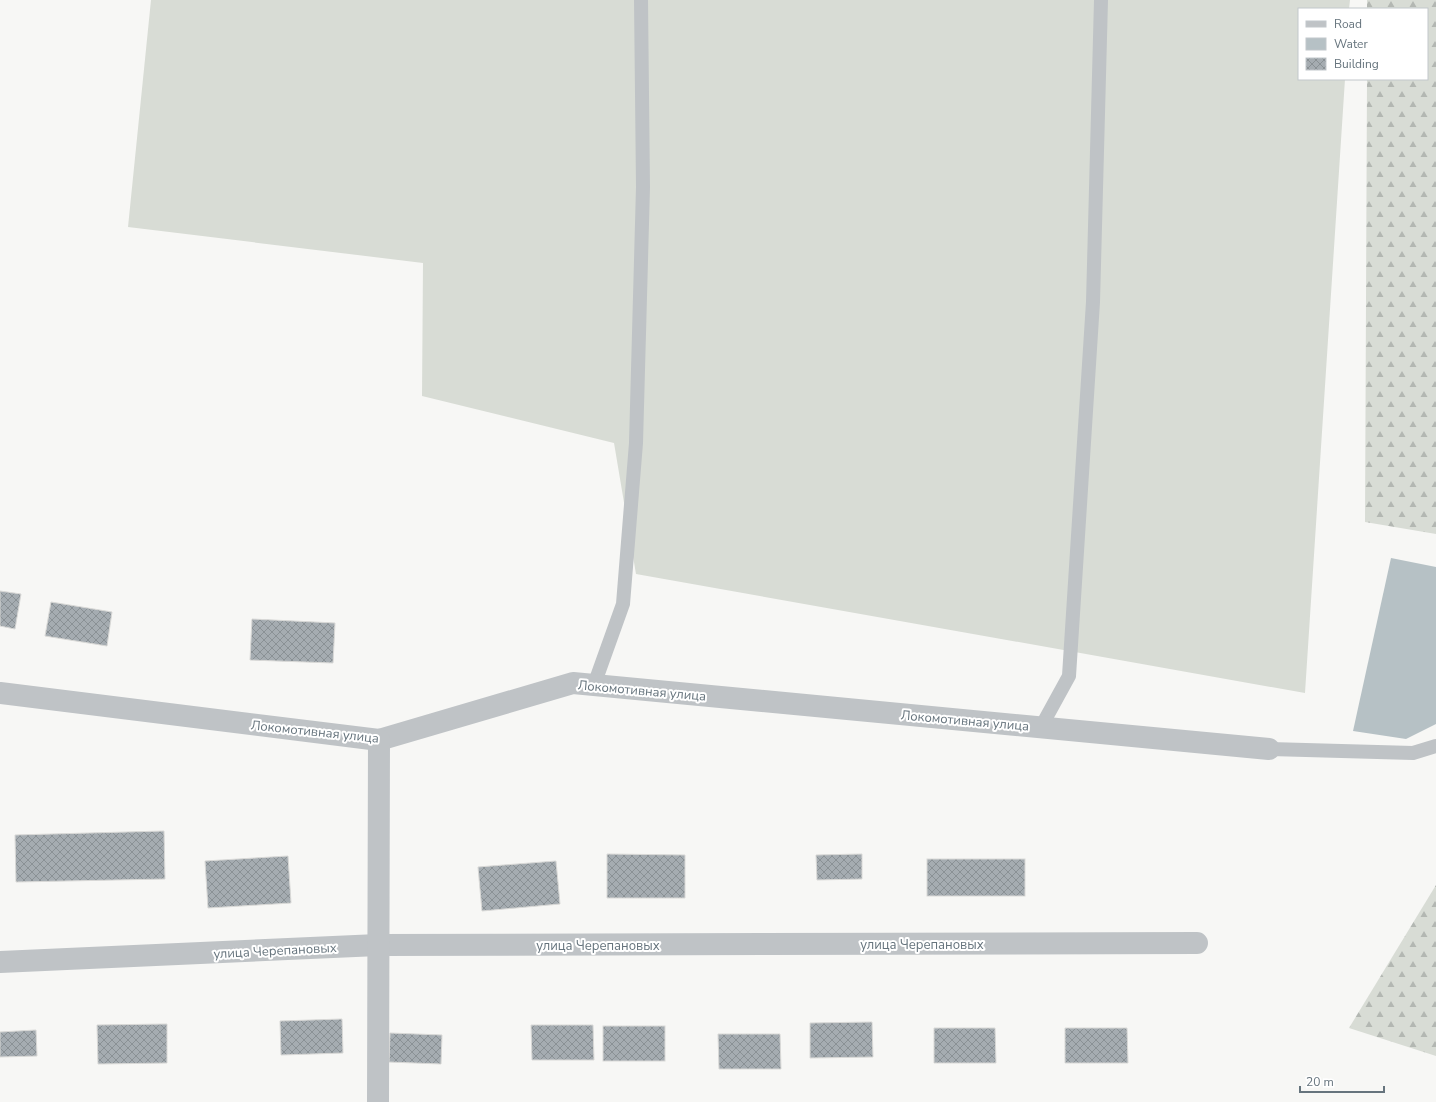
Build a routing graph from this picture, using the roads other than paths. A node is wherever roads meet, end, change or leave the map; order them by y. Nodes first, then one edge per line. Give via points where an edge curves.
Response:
1 (641, 0) edge
2 (1101, 0) edge
3 (594, 685) junction
4 (0, 693) edge
5 (1041, 727) junction
6 (379, 740) junction
7 (1436, 746) edge
8 (1269, 749) joint
9 (1197, 943) dead end
10 (378, 945) junction
11 (0, 962) edge
12 (378, 1102) edge

1 - 3 lane via 643,187 636,444 623,604
2 - 5 lane via 1093,302 1069,676
3 - 5 street, Локомотивная улица
3 - 6 street, Локомотивная улица via 573,683
4 - 6 street, Локомотивная улица
5 - 8 street, Локомотивная улица
6 - 10 street
7 - 8 lane via 1413,753
9 - 10 street, улица Черепановых
10 - 11 street, улица Черепановых
10 - 12 street

